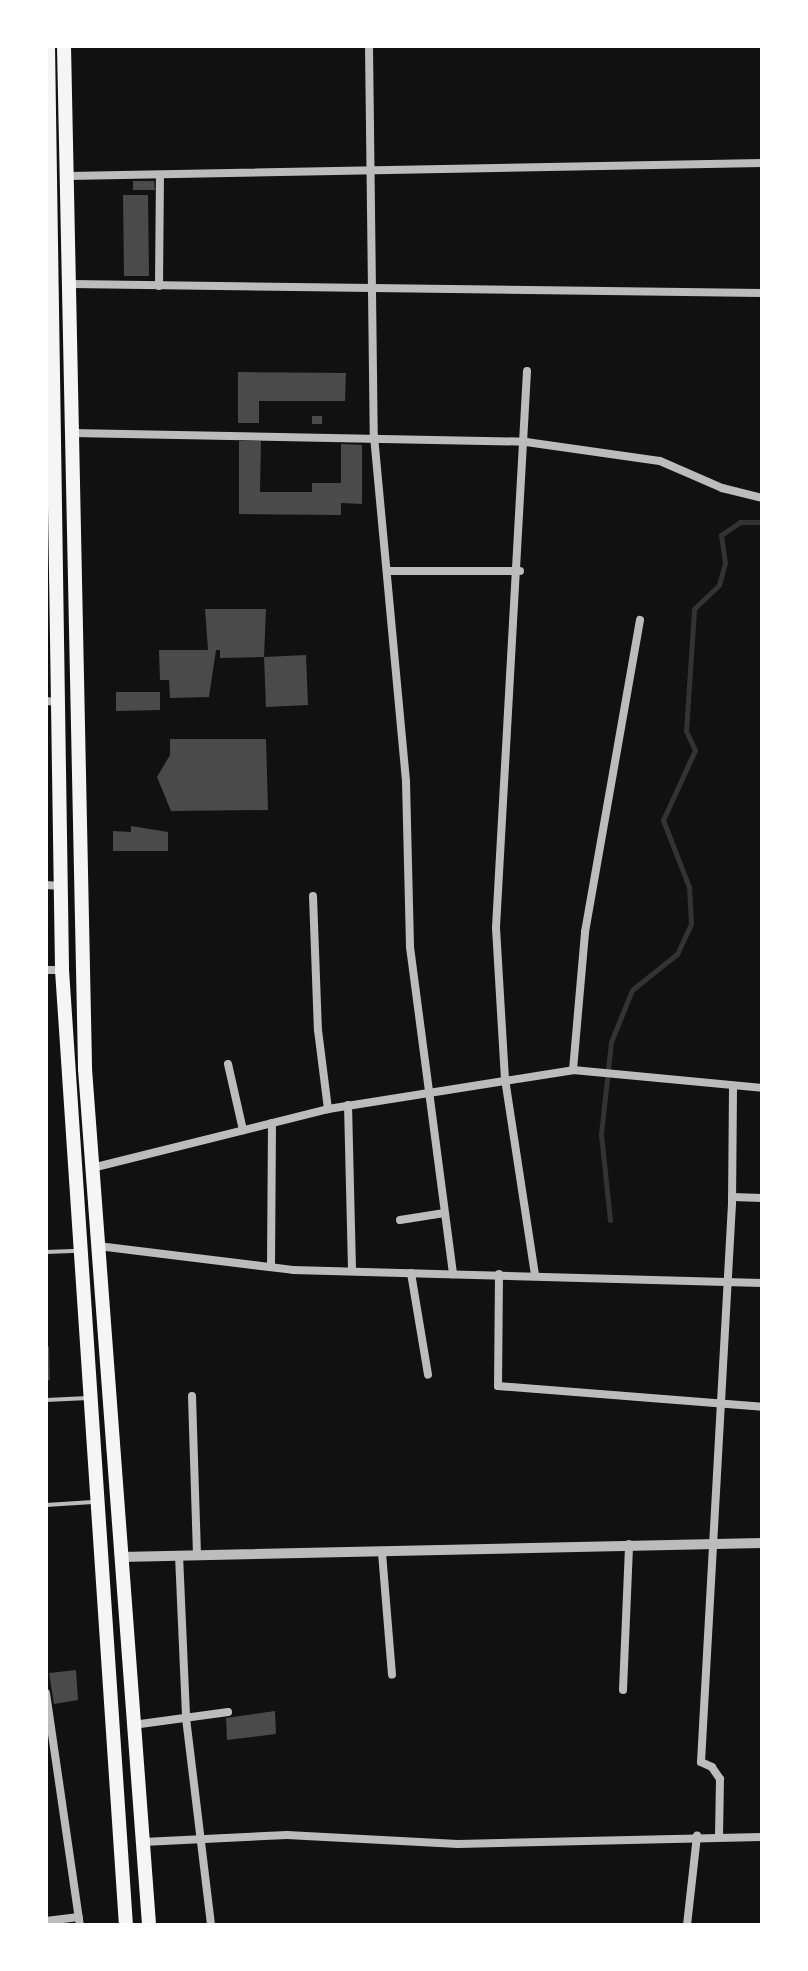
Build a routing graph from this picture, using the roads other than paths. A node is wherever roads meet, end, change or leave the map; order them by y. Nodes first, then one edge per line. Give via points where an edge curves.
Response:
1 (47, 46) edge
2 (64, 46) edge
3 (369, 46) edge
4 (762, 163) edge
5 (370, 171) junction
6 (160, 175) junction
7 (52, 176) junction
8 (68, 176) junction
9 (49, 209) edge
10 (69, 209) junction
11 (71, 284) junction
12 (159, 286) junction
13 (370, 291) junction
14 (762, 293) edge
15 (50, 309) edge
16 (527, 371) dead end
17 (72, 433) junction
18 (374, 436) junction
19 (526, 442) junction
20 (762, 498) edge
21 (387, 571) junction
22 (520, 571) junction
23 (51, 603) edge
24 (640, 620) dead end
25 (52, 702) edge
26 (52, 784) edge
27 (53, 885) edge
28 (313, 896) dead end
29 (80, 968) junction
30 (46, 970) edge
31 (62, 970) junction
32 (228, 1064) dead end
33 (573, 1070) junction
34 (505, 1079) junction
35 (733, 1087) junction
36 (762, 1088) edge
37 (427, 1092) junction
38 (348, 1105) junction
39 (328, 1109) junction
40 (272, 1123) junction
41 (243, 1130) junction
42 (92, 1168) junction
43 (732, 1197) junction
44 (762, 1198) edge
45 (444, 1213) junction
46 (400, 1220) dead end
47 (97, 1246) junction
48 (81, 1251) junction
49 (46, 1252) edge
50 (271, 1267) junction
51 (352, 1271) junction
52 (411, 1273) junction
53 (453, 1274) junction
54 (499, 1274) junction
55 (535, 1274) junction
56 (727, 1282) junction
57 (762, 1283) edge
58 (428, 1375) dead end
59 (192, 1396) dead end
60 (91, 1398) junction
61 (46, 1400) edge
62 (720, 1404) junction
63 (762, 1407) edge
64 (95, 1502) junction
65 (46, 1505) edge
66 (712, 1541) junction
67 (762, 1543) edge
68 (629, 1544) junction
69 (382, 1553) junction
70 (179, 1555) junction
71 (197, 1555) junction
72 (121, 1557) junction
73 (128, 1668) junction
74 (107, 1671) junction
75 (392, 1675) dead end
76 (623, 1690) dead end
77 (46, 1693) edge
78 (228, 1712) dead end
79 (186, 1718) junction
80 (133, 1726) junction
81 (49, 1733) edge
82 (697, 1836) junction
83 (719, 1836) junction
84 (762, 1837) edge
85 (198, 1838) junction
86 (143, 1842) junction
87 (46, 1921) edge
88 (80, 1921) edge
89 (126, 1925) edge
90 (149, 1925) edge
91 (211, 1925) edge
92 (687, 1925) edge

1 - 7 main road
2 - 8 main road
3 - 5 street
4 - 5 street
5 - 6 street
5 - 13 street
6 - 8 street
6 - 12 street
7 - 8 main road
7 - 9 main road
8 - 10 main road
9 - 10 main road
9 - 15 main road
10 - 11 main road
11 - 12 street
11 - 17 main road
12 - 13 street
13 - 14 street
13 - 18 street
15 - 23 main road
16 - 19 street
17 - 18 street
17 - 29 main road
18 - 19 street
18 - 21 street
19 - 20 street via 660,461 722,488
19 - 22 street
21 - 22 street
21 - 37 street via 406,782 410,947
22 - 34 street via 496,928
23 - 25 main road
24 - 33 street via 585,932
25 - 26 main road
26 - 27 main road
27 - 31 main road
28 - 39 street via 318,1030
29 - 31 main road
29 - 42 main road
30 - 31 street
31 - 48 main road
32 - 41 street
33 - 34 street
33 - 35 street
34 - 37 street
34 - 55 street
35 - 36 street
35 - 43 street
37 - 38 street
37 - 45 street
38 - 39 street
38 - 51 street
39 - 40 street
40 - 41 street
40 - 50 street
41 - 42 street
42 - 47 main road
43 - 44 street
43 - 56 street
45 - 46 street
45 - 53 street
47 - 50 street
47 - 72 main road
48 - 49 lane
48 - 60 main road
50 - 51 street
51 - 52 street
52 - 53 street
52 - 58 street
53 - 54 street
54 - 55 street
54 - 62 street via 498,1386
55 - 56 street
56 - 57 street
56 - 62 street
59 - 71 street
60 - 61 lane
60 - 64 main road
62 - 63 street
62 - 66 street
64 - 65 lane
64 - 74 main road
66 - 67 street
66 - 68 street
66 - 83 street via 701,1762 720,1779
68 - 69 street
68 - 76 street
69 - 71 street
69 - 75 street
70 - 71 street
70 - 72 street
70 - 79 street
72 - 73 main road
73 - 74 main road
73 - 80 main road
74 - 89 main road
77 - 81 street
78 - 79 street
79 - 80 street
79 - 85 street
80 - 86 main road
81 - 88 street
82 - 83 street
82 - 85 street via 458,1844 287,1835
82 - 92 street
83 - 84 street
85 - 86 street
85 - 91 street
86 - 90 main road
87 - 88 street

